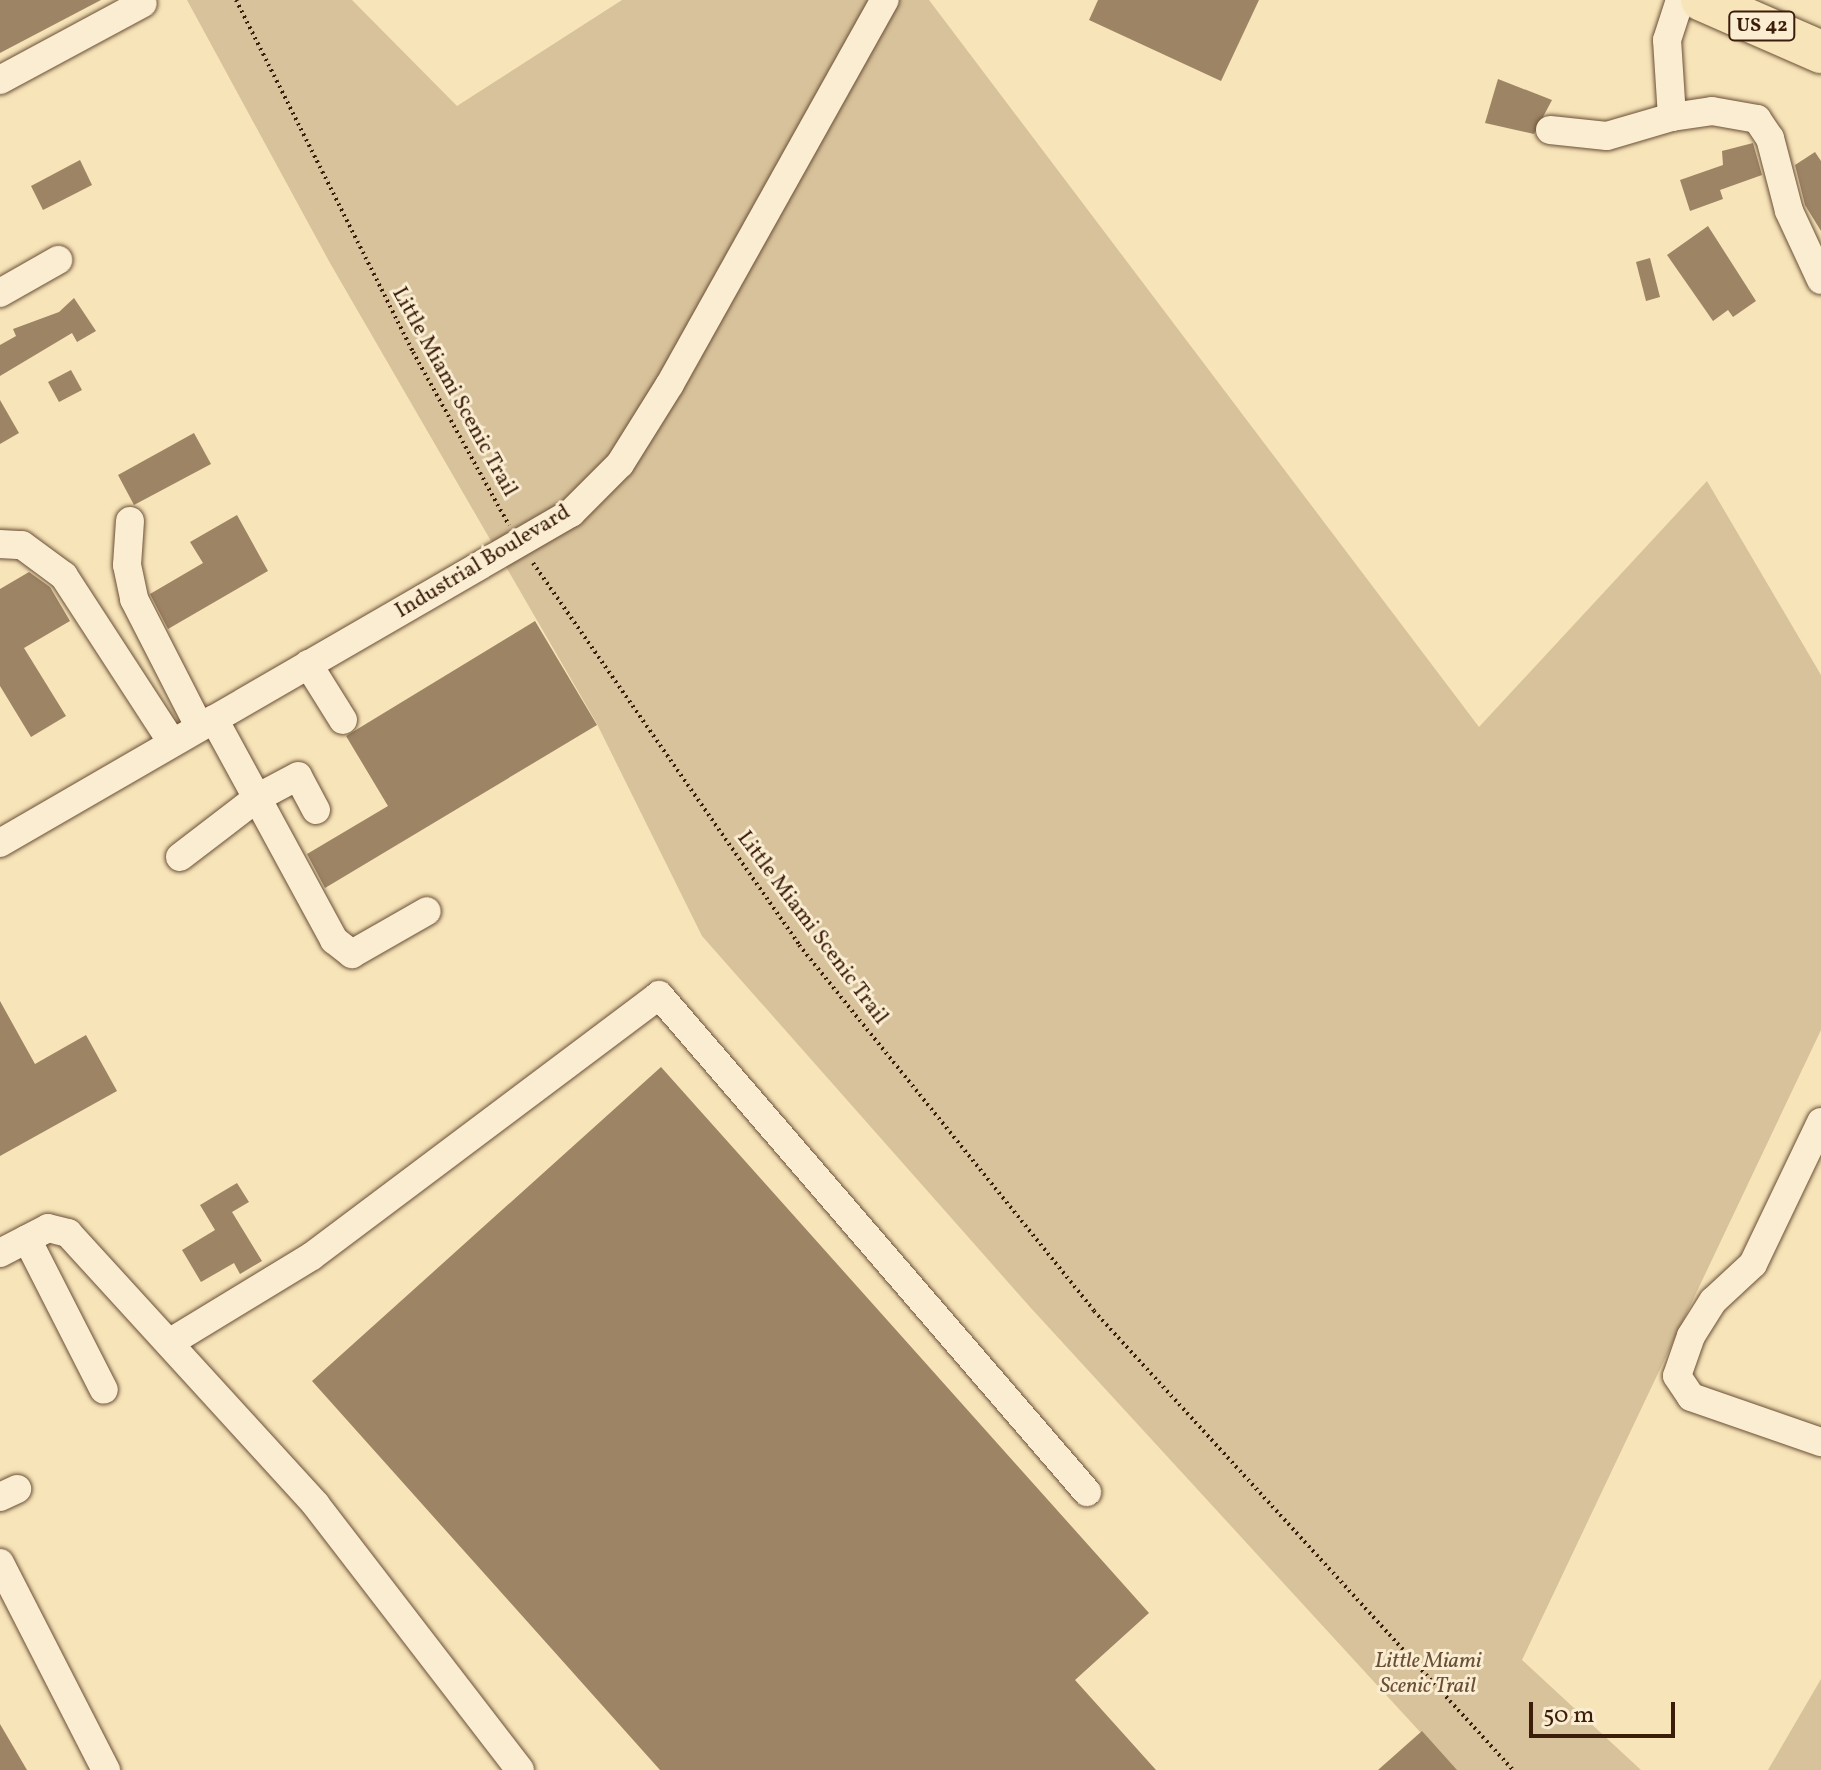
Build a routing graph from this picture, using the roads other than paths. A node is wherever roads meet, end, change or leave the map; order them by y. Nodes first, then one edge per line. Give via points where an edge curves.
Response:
1 (885, 0) edge
2 (1680, 0) edge
3 (1702, 0) edge
4 (143, 3) dead end
5 (1819, 47) edge
6 (0, 80) edge
7 (1672, 117) junction
8 (1550, 130) dead end
9 (58, 260) dead end
10 (1821, 280) edge
11 (0, 293) edge
12 (130, 521) dead end
13 (0, 544) edge
14 (308, 664) junction
15 (343, 720) dead end
16 (207, 723) junction
17 (172, 742) junction
18 (257, 798) junction
19 (316, 810) dead end
20 (0, 842) edge
21 (180, 857) dead end
22 (427, 911) dead end
23 (1821, 1122) edge
24 (27, 1239) junction
25 (0, 1253) edge
26 (169, 1343) junction
27 (104, 1390) dead end
28 (1821, 1442) edge
29 (1087, 1492) dead end
30 (0, 1563) edge
31 (106, 1770) edge
32 (520, 1770) edge

1 - 14 street, Industrial Boulevard via 620,464 571,513
2 - 7 street via 1667,40
3 - 5 highway, US 42
4 - 6 street
7 - 8 street via 1607,136
7 - 10 street via 1712,111 1757,119 1770,138 1789,211
9 - 11 street
12 - 16 street via 127,565 134,599
13 - 17 street via 22,545 64,576
14 - 15 street
14 - 16 street, Industrial Boulevard
16 - 17 street, Industrial Boulevard
16 - 18 street
17 - 20 street, Industrial Boulevard
18 - 19 street via 298,776
18 - 21 street
18 - 22 street via 334,940 352,954
23 - 28 street via 1753,1264 1713,1301 1691,1336 1677,1376 1691,1397
24 - 25 street
24 - 26 street via 48,1228 68,1233
24 - 27 street
26 - 29 street via 312,1256 659,995
26 - 32 street via 316,1505
30 - 31 street

